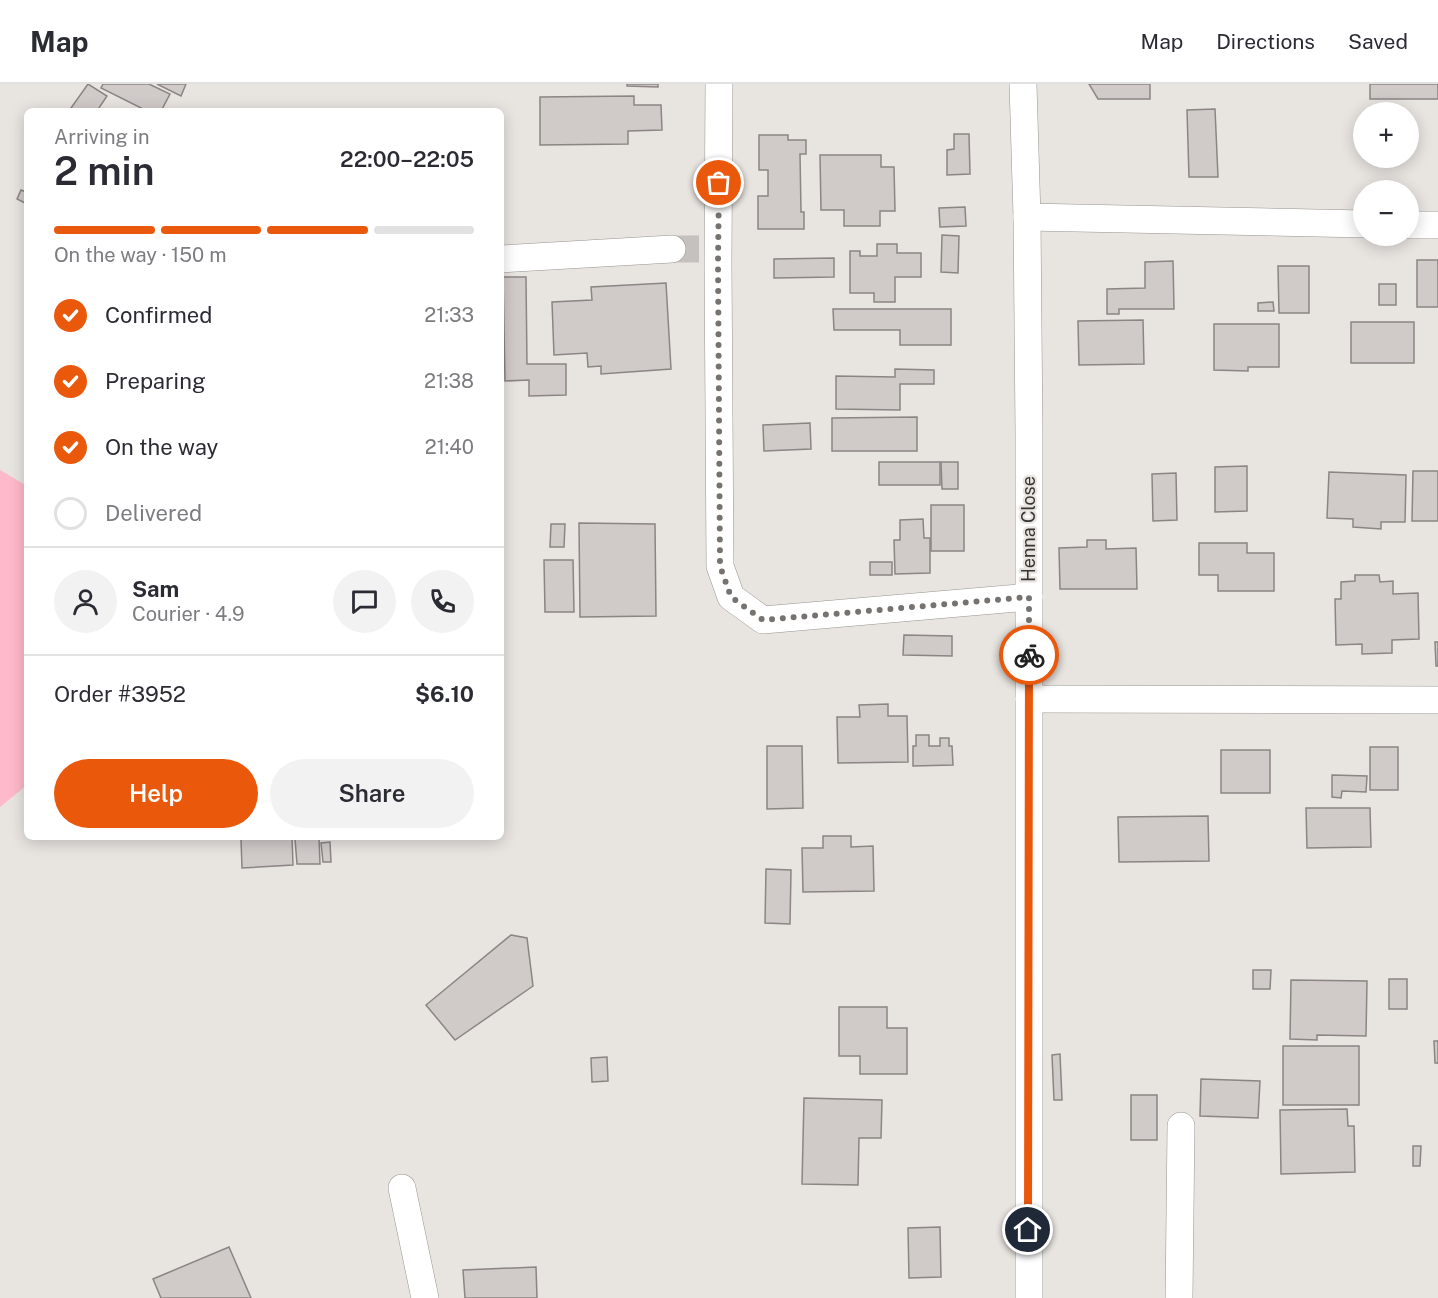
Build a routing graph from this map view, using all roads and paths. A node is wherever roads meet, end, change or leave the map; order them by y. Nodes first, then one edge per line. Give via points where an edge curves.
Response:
1 (719, 84) edge
2 (1023, 84) edge
3 (1027, 217) junction
4 (1353, 224) edge
5 (1419, 225) edge
6 (1438, 225) edge
7 (696, 249) junction
8 (504, 259) edge
9 (1029, 597) junction
10 (1029, 699) junction
11 (1438, 700) edge
12 (1181, 1126) dead end
13 (402, 1188) dead end
14 (425, 1298) edge
15 (1029, 1298) edge
16 (1179, 1298) edge

1 - 7 street
2 - 3 street, Henna Close
3 - 4 street
3 - 9 street, Henna Close
5 - 6 street
7 - 8 street
7 - 9 street via 720,566 731,597 763,620
9 - 10 street, Henna Close
10 - 11 street
10 - 15 street, Henna Close
12 - 16 street
13 - 14 street

